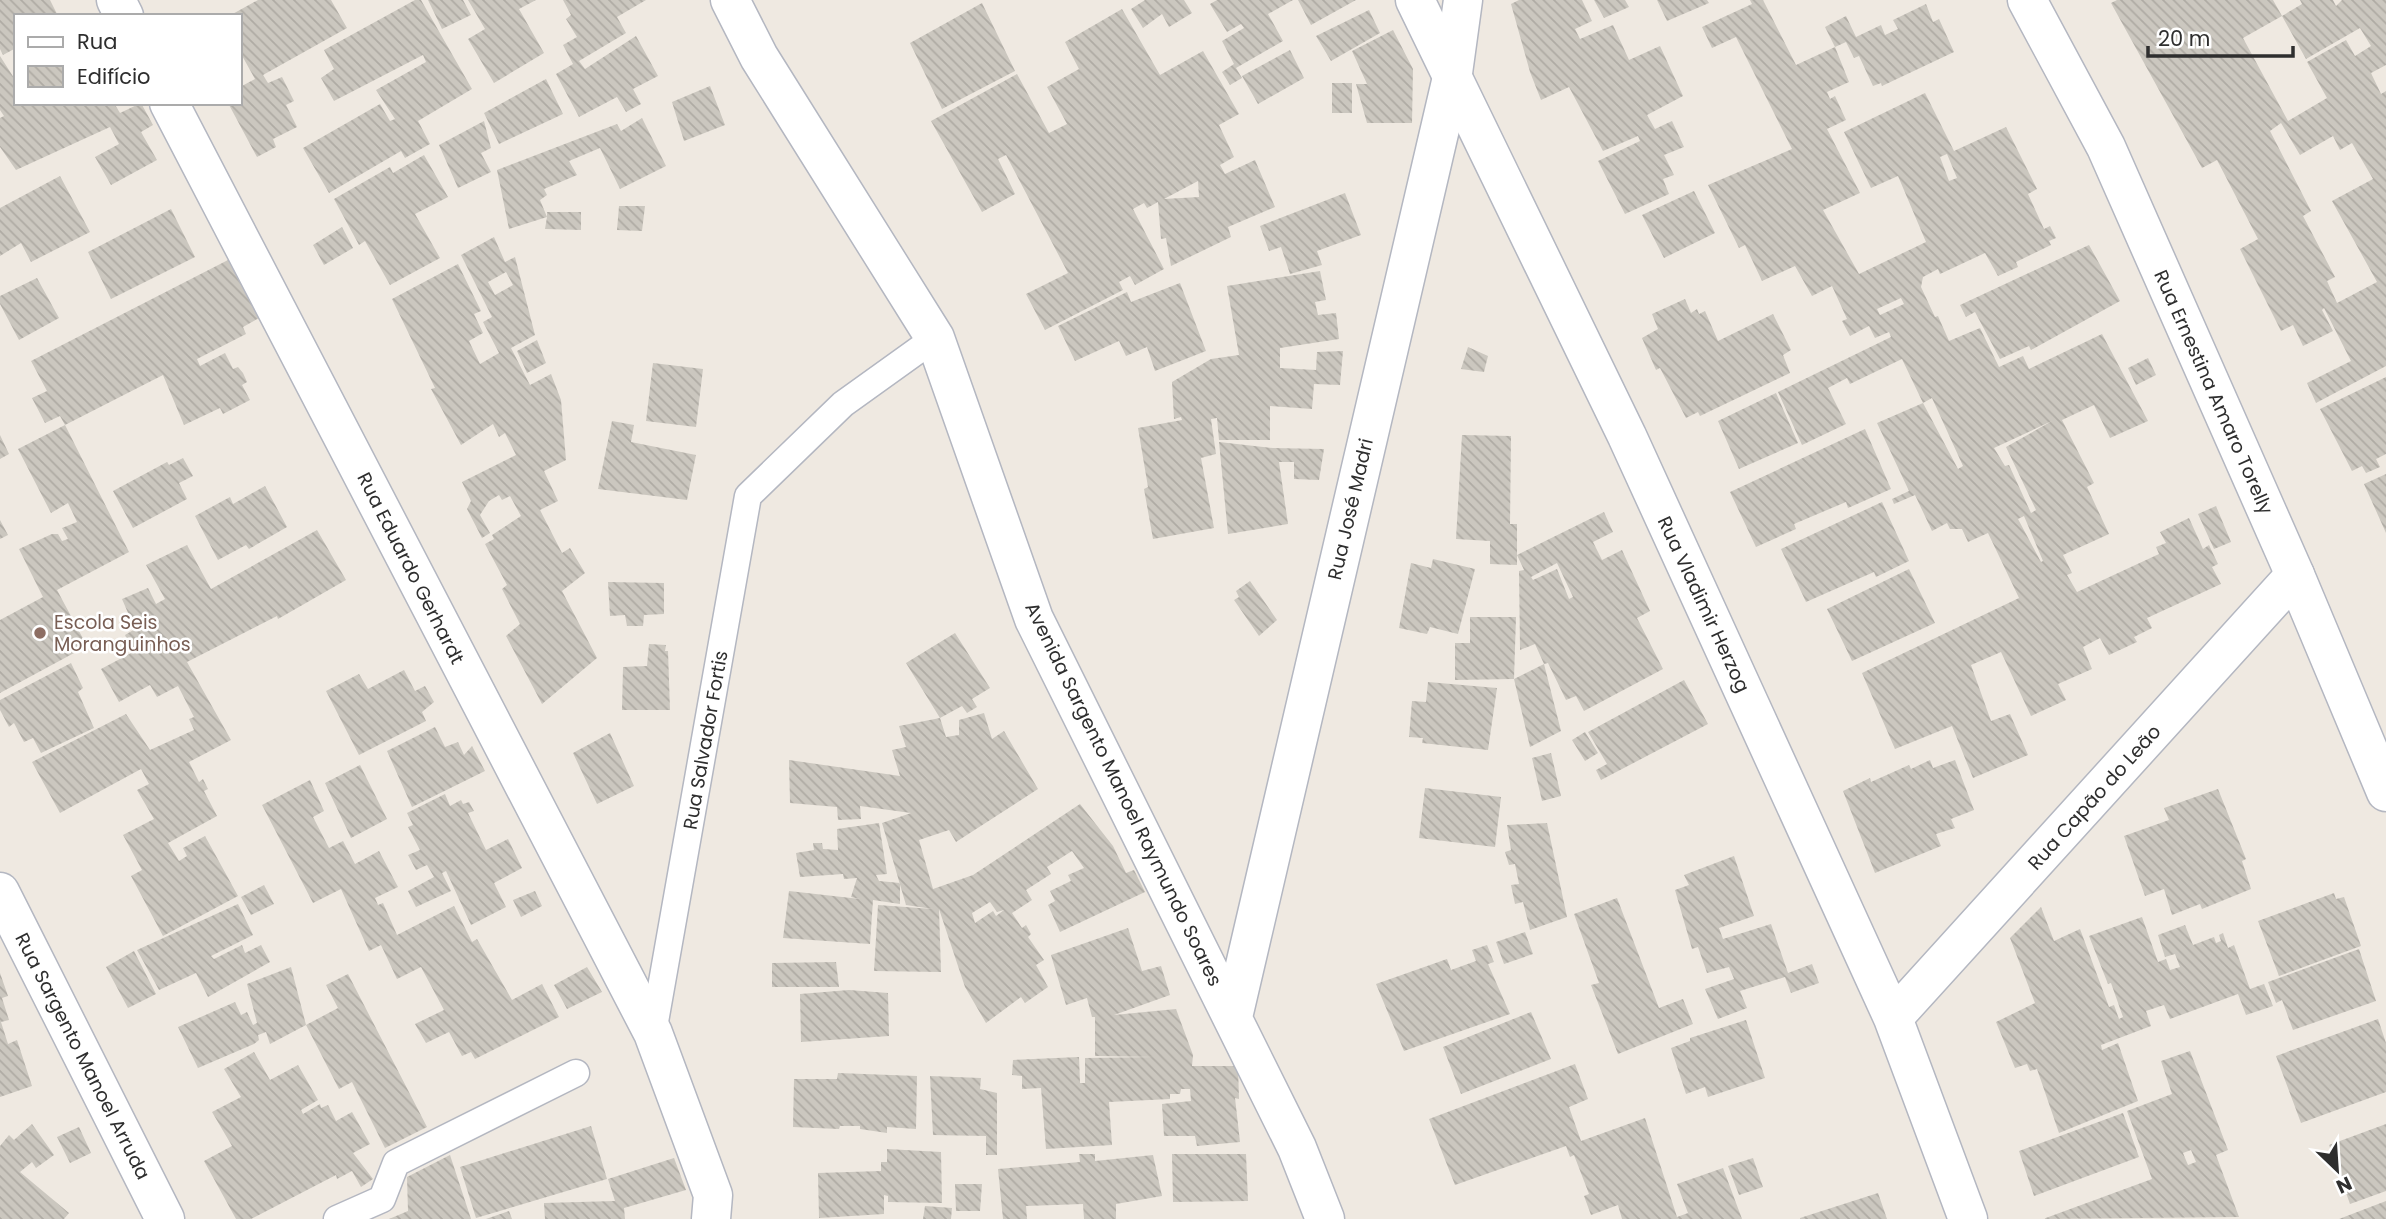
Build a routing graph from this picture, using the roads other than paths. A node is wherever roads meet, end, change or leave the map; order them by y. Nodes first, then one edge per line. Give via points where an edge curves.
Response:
1 (730, 0) edge
2 (1415, 0) edge
3 (1464, 0) edge
4 (2027, 0) edge
5 (1453, 73) junction
6 (170, 105) edge
7 (934, 338) junction
8 (2295, 575) junction
9 (2386, 792) edge
10 (0, 892) edge
11 (1233, 1017) junction
12 (1893, 1018) junction
13 (653, 1033) junction
14 (576, 1073) dead end
15 (1297, 1148) junction
16 (158, 1215) edge
17 (337, 1219) edge
18 (710, 1219) edge
19 (1308, 1219) edge
20 (1325, 1219) edge
21 (1968, 1219) edge

1 - 7 street, Avenida Sargento Manoel Raymundo Soares via 759,57
2 - 5 street, Rua Vladimir Herzog
3 - 5 street, Rua José Madri
4 - 8 street, Rua Ernestina Amaro Torelly via 2106,147
5 - 11 street, Rua José Madri
5 - 12 street, Rua Vladimir Herzog via 1627,436
6 - 13 street, Rua Eduardo Gerhardt
7 - 11 street, Avenida Sargento Manoel Raymundo Soares via 1034,619
7 - 13 lane, Rua Salvador Fortis via 843,404 748,496
8 - 9 street, Rua Ernestina Amaro Torelly
8 - 12 street, Rua Capão do Leão
10 - 16 street, Rua Sargento Manoel Arruda
11 - 15 street, Avenida Sargento Manoel Raymundo Soares
12 - 21 street, Rua Vladimir Herzog
13 - 18 street via 713,1195
14 - 17 lane via 396,1163 382,1199
15 - 19 street
15 - 20 street, Avenida Sargento Manoel Raymundo Soares

